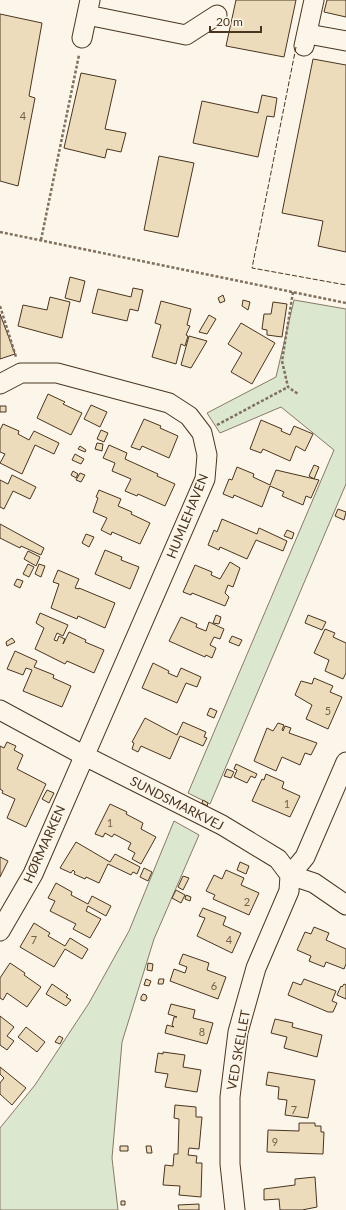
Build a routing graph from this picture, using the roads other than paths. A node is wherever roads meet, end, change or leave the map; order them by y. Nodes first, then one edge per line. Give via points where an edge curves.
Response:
1 (314, 0) edge
2 (88, 8) edge
3 (217, 15) dead end
4 (82, 38) road end
5 (346, 41) edge
6 (0, 384) edge
7 (0, 710) edge
8 (83, 755) junction
9 (346, 762) edge
10 (290, 875) junction
11 (346, 905) edge
12 (0, 931) edge
13 (235, 1210) edge

1 - 5 street via 306,40
2 - 3 street via 186,35
2 - 4 street
6 - 8 street, HUMLEHAVEN via 22,374 57,373 169,403 189,416 202,433 207,455 205,479
7 - 8 street, SUNDSMARKVEJ
8 - 10 street, SUNDSMARKVEJ via 222,825 278,859
8 - 12 street, HØRMARKEN via 33,874
9 - 10 street via 305,857
10 - 11 street via 314,883
10 - 13 street, VED SKELLET via 289,891 256,968 238,1032 230,1097 230,1164

